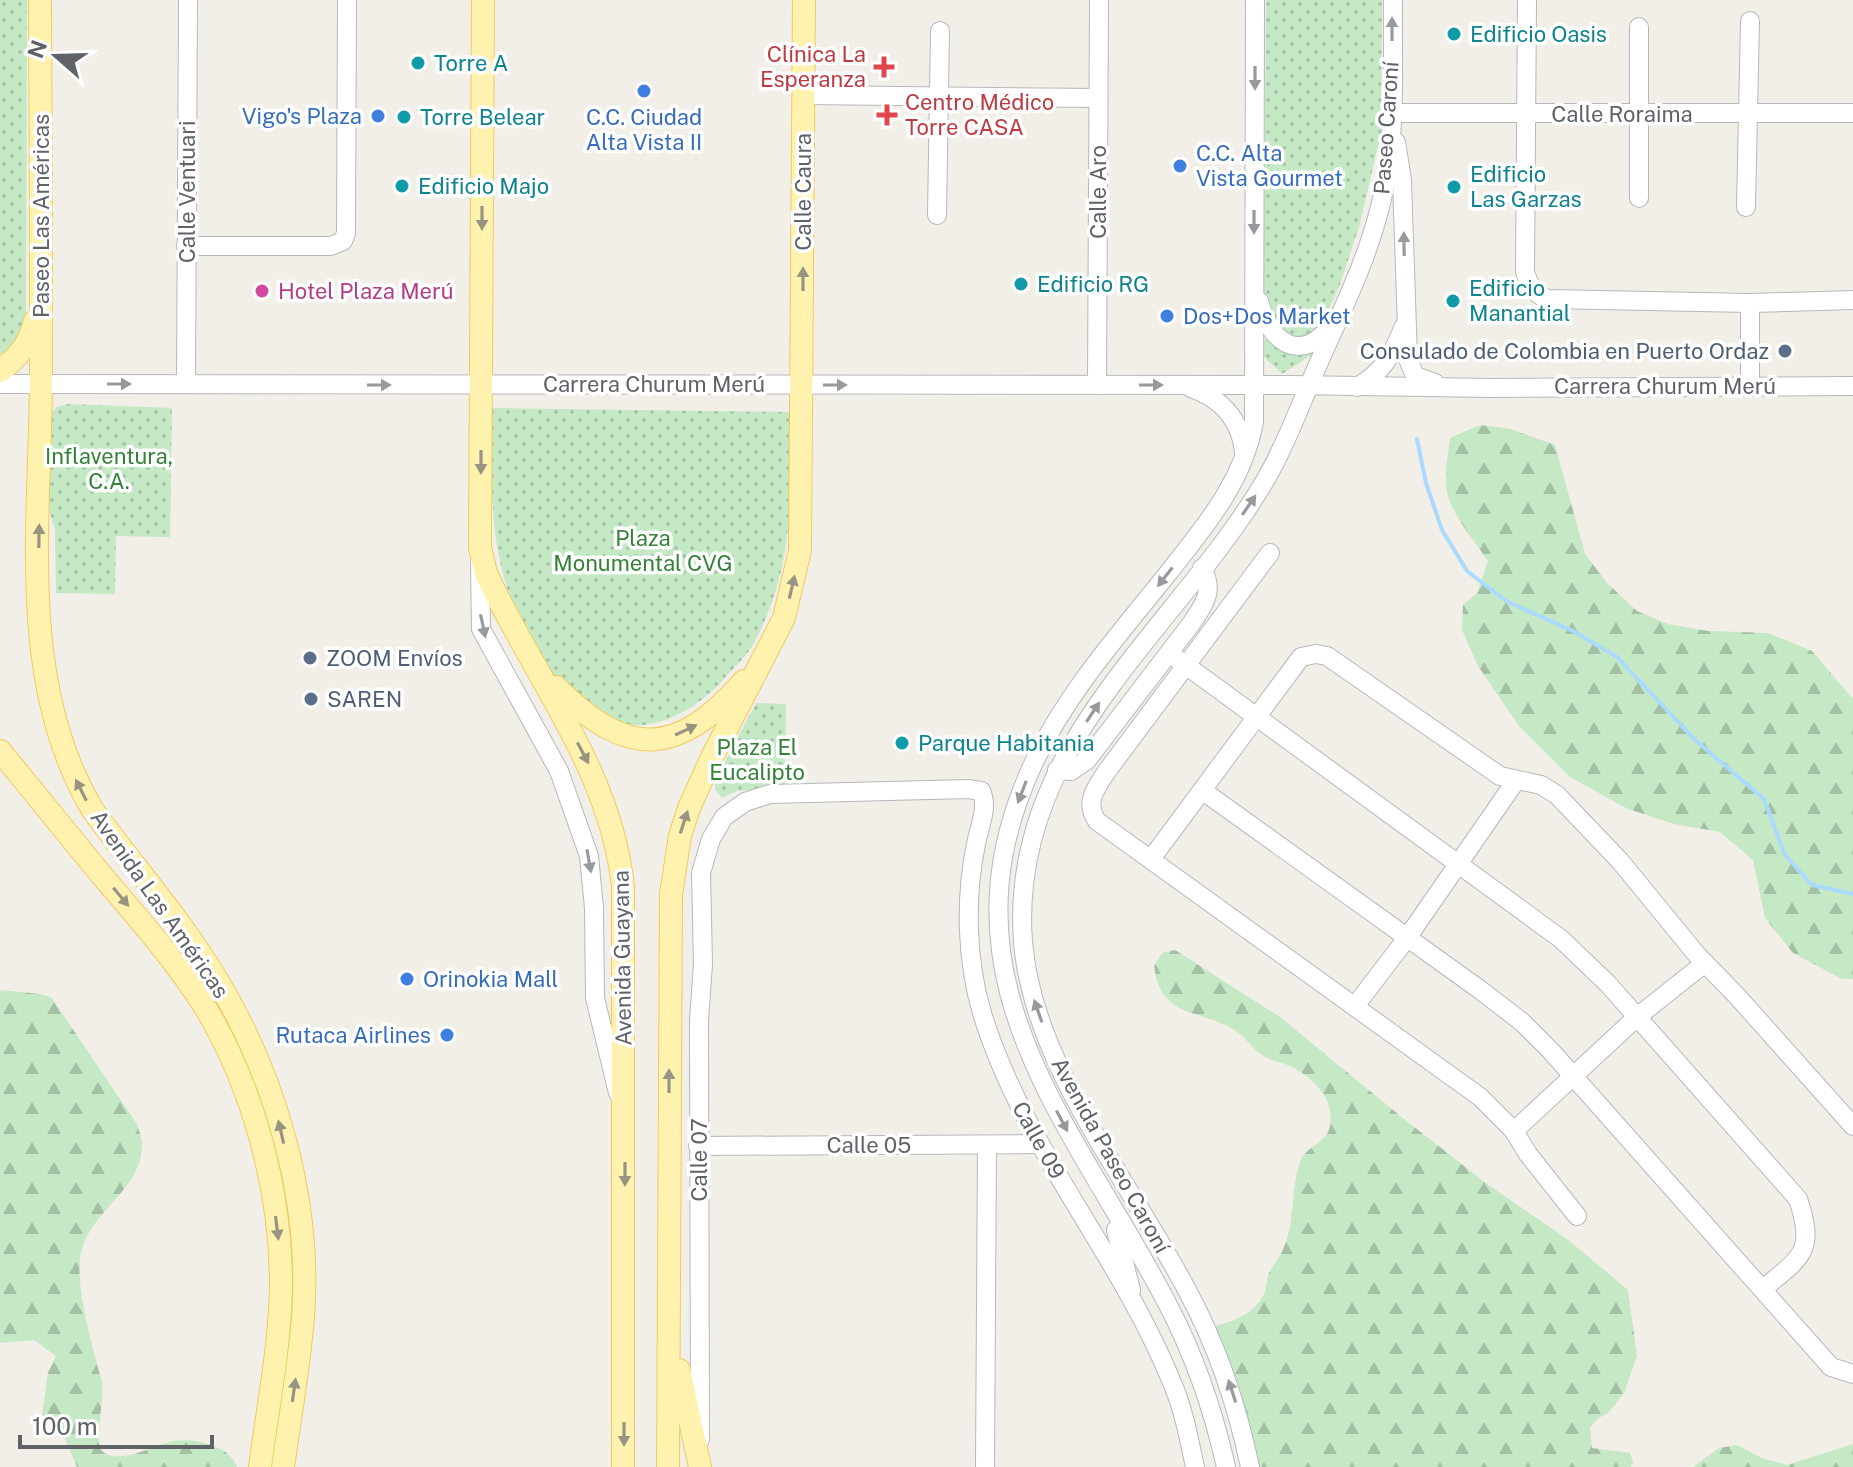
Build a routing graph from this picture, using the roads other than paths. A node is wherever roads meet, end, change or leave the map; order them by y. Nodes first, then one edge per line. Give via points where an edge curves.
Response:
1 (40, 0) edge
2 (188, 0) edge
3 (347, 0) edge
4 (483, 0) edge
5 (804, 0) edge
6 (1099, 0) edge
7 (1255, 0) edge
8 (1393, 0) edge
9 (1527, 0) edge
10 (1750, 21) dead end
11 (1639, 27) dead end
12 (940, 31) dead end
13 (803, 95) junction
14 (939, 95) junction
15 (1098, 98) junction
16 (1392, 113) junction
17 (1527, 113) junction
18 (1853, 113) edge
19 (1640, 114) junction
20 (1749, 114) junction
21 (1639, 198) dead end
22 (1746, 207) dead end
23 (937, 215) dead end
24 (186, 246) junction
25 (1254, 279) junction
26 (41, 291) junction
27 (1853, 300) edge
28 (1750, 303) junction
29 (1342, 312) junction
30 (1405, 322) junction
31 (1253, 353) junction
32 (0, 371) edge
33 (0, 384) edge
34 (41, 384) junction
35 (186, 384) junction
36 (481, 384) junction
37 (802, 385) junction
38 (1097, 385) junction
39 (1180, 385) junction
40 (1253, 385) junction
41 (1300, 385) junction
42 (1750, 385) junction
43 (1853, 386) edge
44 (1357, 387) junction
45 (1478, 387) junction
46 (1245, 460) junction
47 (480, 548) junction
48 (1270, 553) dead end
49 (1202, 568) junction
50 (1169, 653) junction
51 (530, 655) junction
52 (765, 656) junction
53 (1187, 666) junction
54 (1257, 718) junction
55 (0, 751) edge
56 (1057, 770) junction
57 (1515, 782) junction
58 (981, 791) joint
59 (1203, 791) junction
60 (1151, 859) junction
61 (1459, 865) junction
62 (1407, 938) junction
63 (1705, 963) junction
64 (1355, 1006) junction
65 (1637, 1017) junction
66 (257, 1060) junction
67 (236, 1069) junction
68 (1573, 1076) junction
69 (625, 1121) junction
70 (1853, 1126) edge
71 (1514, 1131) junction
72 (1040, 1144) junction
73 (987, 1145) junction
74 (698, 1146) junction
75 (1101, 1190) junction
76 (1577, 1216) dead end
77 (1763, 1289) junction
78 (669, 1293) junction
79 (1133, 1303) junction
80 (298, 1353) junction
81 (275, 1354) junction
82 (1853, 1374) edge
83 (260, 1467) edge
84 (283, 1467) edge
85 (623, 1467) edge
86 (668, 1467) edge
87 (700, 1467) edge
88 (985, 1467) edge
89 (1195, 1467) edge
90 (1226, 1467) edge
91 (1250, 1467) edge

1 - 26 main road, Paseo Las Américas
2 - 24 street, Calle Ventuari
3 - 24 street via 343,241 324,246
4 -> 36 main road, Avenida Guayana
5 - 13 main road, Calle Caura
6 - 15 street, Calle Aro
7 -> 25 street
16 -> 8 street, Paseo Caroní
9 - 17 street
10 - 20 street
11 - 19 street
12 - 14 street
13 - 14 street
37 -> 13 main road, Calle Caura
14 - 15 street
14 - 23 street
15 - 38 street, Calle Aro
16 - 17 street, Calle Roraima
16 - 29 street, Paseo Caroní via 1384,194
30 -> 16 street via 1402,180
17 - 19 street, Calle Roraima
17 - 28 street via 1525,272 1537,295
18 - 20 street, Calle Roraima
19 - 20 street, Calle Roraima
19 - 21 street
20 - 22 street
24 - 35 street, Calle Ventuari
25 - 29 street via 1264,321 1275,337 1288,343 1316,341
25 - 31 street
26 - 32 main road via 25,347
26 - 34 main road, Paseo Las Américas
27 - 28 street
28 - 42 street
29 - 41 street, Paseo Caroní
30 - 44 street via 1382,369
30 - 45 street via 1415,376
31 - 40 street
31 - 41 street via 1272,375
33 - 34 street, Carrera Churum Merú
34 -> 35 street, Carrera Churum Merú
66 -> 34 main road, Avenida Las Américas via 214,975 92,809 60,735 46,679 40,617
35 -> 36 street, Carrera Churum Merú
36 - 37 street, Carrera Churum Merú
36 -> 47 main road, Avenida Guayana
37 -> 38 street, Carrera Churum Merú
52 -> 37 main road, Avenida Guayana via 784,618 800,550
38 -> 39 street, Carrera Churum Merú
39 - 40 street, Carrera Churum Merú
39 - 46 street via 1207,394 1233,417
40 - 41 street, Carrera Churum Merú
40 - 46 street, Avenida Paseo Caroní via 1254,422
41 - 44 street, Carrera Churum Merú
49 -> 41 street, Avenida Paseo Caroní via 1264,482 1292,429
42 - 43 street, Carrera Churum Merú
42 - 45 street, Carrera Churum Merú
44 - 45 street, Carrera Churum Merú
46 -> 75 street, Avenida Paseo Caroní via 1226,496 1051,732 1022,789 1004,850 999,944 1010,1002 1040,1081
47 - 51 main road, Avenida Guayana via 486,573
47 -> 69 street via 481,629 559,771 589,856 595,998
48 - 53 street
49 - 50 street via 1208,597
56 -> 49 street, Avenida Paseo Caroní via 1111,686
50 - 53 street
50 - 56 street via 1087,760 1074,770
51 -> 52 main road via 589,718 621,735 651,740 700,723
51 -> 69 main road, Avenida Guayana via 593,773 616,841 625,911
78 -> 52 main road, Avenida Guayana via 674,865 701,781
53 - 54 street
53 - 60 street via 1092,796 1097,821
54 - 57 street via 1301,657 1322,655
54 - 59 street
54 - 61 street
55 -> 67 main road, Avenida Las Américas via 159,942 204,1006
91 -> 56 street, Avenida Paseo Caroní via 1231,1388 1210,1335 1062,1070 1033,996 1023,942 1024,885 1035,826
57 - 61 street
57 - 63 street via 1541,785 1557,795
58 - 72 street, Calle 09 via 984,811 969,911 974,978 992,1043
58 - 74 street, Calle 07 via 770,794 745,802 716,827 701,873
59 - 60 street
59 - 62 street
60 - 64 street
61 - 62 street
61 - 65 street via 1576,952
62 - 64 street
62 - 68 street via 1501,1005
63 - 65 street
63 - 70 street
64 - 71 street via 1480,1097
65 - 68 street
65 - 77 street via 1798,1199 1805,1247
66 - 67 main road
80 -> 66 main road, Avenida Las Américas via 304,1281 298,1205 279,1120
67 -> 81 main road, Avenida Las Américas via 257,1127 275,1209 281,1281
68 - 71 street
68 - 77 street
69 -> 85 main road, Avenida Guayana
71 - 76 street
72 - 73 street, Calle 05
72 - 79 street, Calle 09
73 - 74 street, Calle 05
73 - 88 street
74 - 87 street, Calle 07
75 - 79 street via 1118,1235
75 - 90 street, Avenida Paseo Caroní via 1167,1302 1194,1360
77 - 82 street via 1831,1367
78 - 86 main road, Avenida Guayana
78 - 87 main road
79 - 89 street, Calle 09 via 1173,1385
80 - 81 main road
84 -> 80 main road, Avenida Las Américas
81 - 83 main road, Avenida Las Américas

